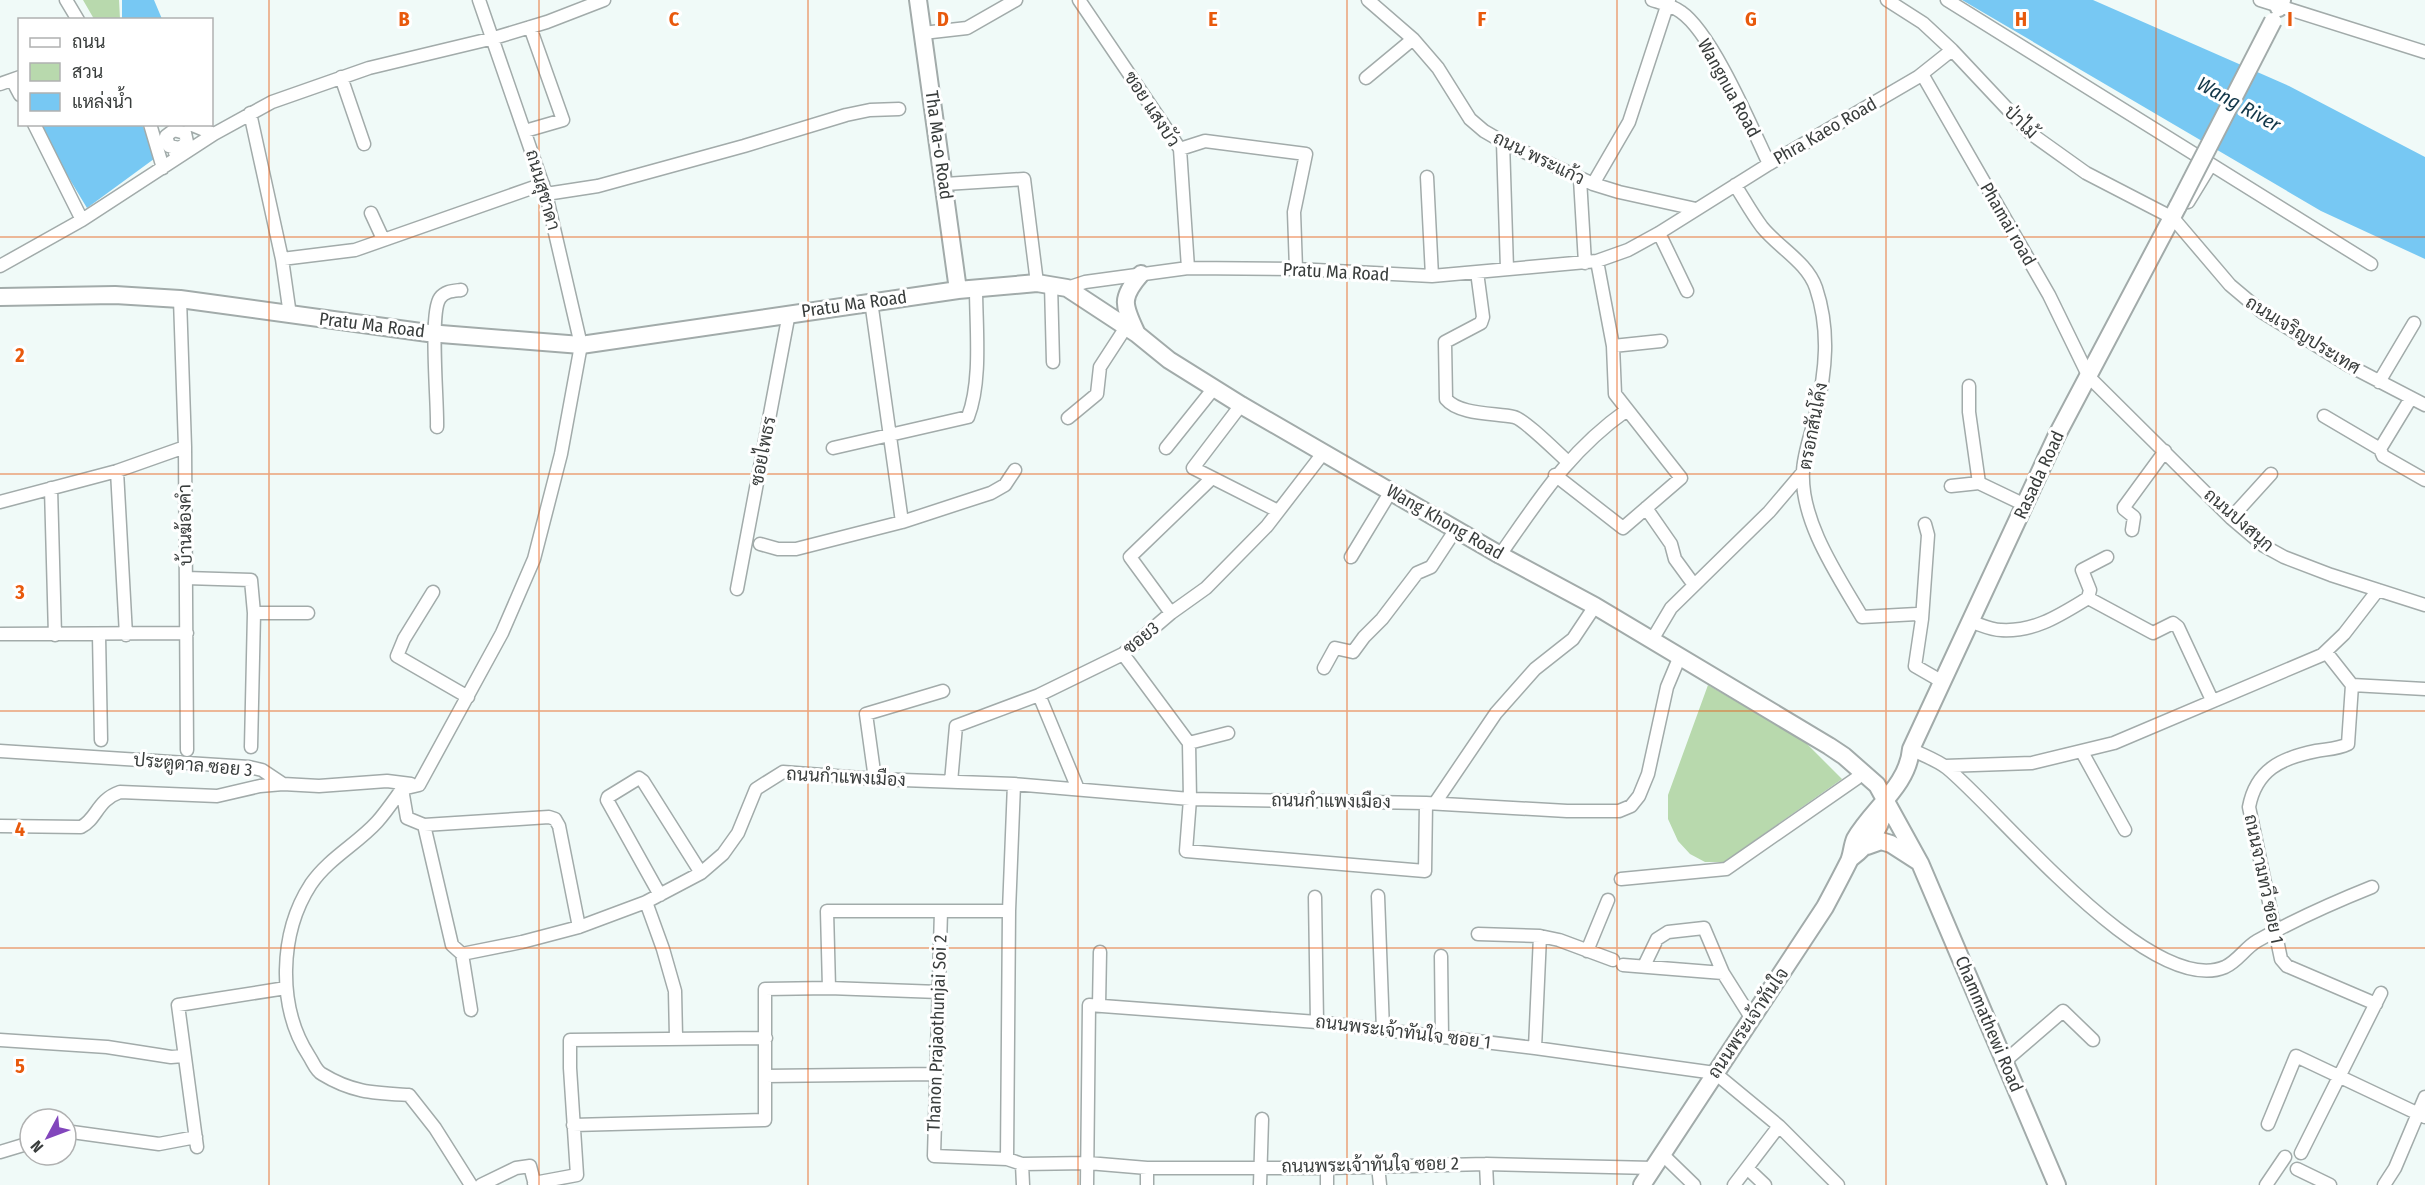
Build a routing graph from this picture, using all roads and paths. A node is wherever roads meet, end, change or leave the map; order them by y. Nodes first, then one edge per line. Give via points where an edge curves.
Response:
1 (66, 0) edge
2 (479, 0) edge
3 (604, 0) edge
4 (918, 0) edge
5 (1016, 0) edge
6 (1079, 0) edge
7 (1368, 0) edge
8 (1652, 0) edge
9 (1887, 0) edge
10 (1947, 0) edge
11 (2260, 0) edge
12 (1668, 2) edge
13 (1908, 4) edge
14 (2278, 9) edge
15 (77, 18) edge
16 (530, 27) junction
17 (923, 33) junction
18 (494, 38) junction
19 (1413, 39) junction
20 (1952, 50) junction
21 (2425, 52) edge
22 (1922, 74) junction
23 (341, 77) junction
24 (1366, 78) dead end
25 (899, 109) dead end
26 (250, 113) junction
27 (35, 126) edge
28 (151, 126) edge
29 (161, 126) edge
30 (525, 131) junction
31 (214, 134) junction
32 (177, 135) edge
33 (1503, 142) junction
34 (364, 144) dead end
35 (1180, 149) junction
36 (1769, 164) junction
37 (2210, 165) junction
38 (164, 168) junction
39 (1427, 177) dead end
40 (1580, 179) junction
41 (945, 184) junction
42 (1593, 184) junction
43 (1735, 185) junction
44 (545, 189) junction
45 (1696, 209) junction
46 (2175, 212) junction
47 (371, 213) dead end
48 (82, 220) junction
49 (1659, 233) junction
50 (383, 239) junction
51 (282, 259) junction
52 (1591, 262) junction
53 (2371, 264) dead end
54 (0, 266) edge
55 (1188, 268) junction
56 (1296, 269) junction
57 (1507, 269) junction
58 (1477, 273) junction
59 (1141, 274) junction
60 (1432, 276) junction
61 (1052, 285) junction
62 (976, 288) junction
63 (461, 290) dead end
64 (958, 290) junction
65 (1688, 291) dead end
66 (0, 297) edge
67 (180, 299) junction
68 (872, 301) junction
69 (789, 313) junction
70 (290, 315) junction
71 (2414, 323) dead end
72 (1131, 330) junction
73 (435, 333) junction
74 (1661, 341) dead end
75 (581, 345) junction
76 (1613, 346) junction
77 (1053, 362) dead end
78 (2089, 377) junction
79 (2379, 382) junction
80 (1969, 386) dead end
81 (1214, 388) junction
82 (2411, 398) junction
83 (1241, 405) junction
84 (2425, 405) edge
85 (1627, 410) junction
86 (2324, 416) dead end
87 (1068, 418) dead end
88 (437, 427) dead end
89 (890, 436) junction
90 (185, 447) junction
91 (833, 448) dead end
92 (1166, 448) dead end
93 (2380, 449) junction
94 (2165, 451) junction
95 (1324, 452) junction
96 (1568, 462) junction
97 (1015, 470) dead end
98 (117, 471) junction
99 (1803, 472) junction
100 (2271, 474) dead end
101 (1555, 475) junction
102 (1212, 478) junction
103 (2425, 480) edge
104 (1979, 483) junction
105 (1951, 486) dead end
106 (51, 488) junction
107 (1391, 491) junction
108 (0, 502) edge
109 (2025, 505) junction
110 (1646, 508) junction
111 (1278, 512) junction
112 (2230, 518) junction
113 (902, 522) junction
114 (1925, 524) dead end
115 (1456, 529) junction
116 (2132, 530) dead end
117 (760, 544) dead end
118 (1500, 555) junction
119 (1351, 557) dead end
120 (2107, 557) dead end
121 (186, 578) junction
122 (1694, 585) junction
123 (737, 589) dead end
124 (2378, 591) junction
125 (433, 592) dead end
126 (2088, 598) junction
127 (2425, 605) edge
128 (1595, 606) junction
129 (254, 613) junction
130 (308, 613) dead end
131 (1171, 613) junction
132 (1922, 619) junction
133 (1969, 621) junction
134 (187, 633) junction
135 (0, 634) edge
136 (55, 635) junction
137 (99, 635) junction
138 (126, 635) junction
139 (1652, 640) junction
140 (2326, 652) junction
141 (1123, 654) junction
142 (1680, 656) junction
143 (1323, 668) dead end
144 (1941, 681) junction
145 (2352, 685) junction
146 (2425, 688) edge
147 (944, 691) dead end
148 (1039, 694) junction
149 (468, 697) junction
150 (2212, 700) junction
151 (1228, 733) dead end
152 (101, 740) dead end
153 (1189, 743) junction
154 (1829, 746) junction
155 (251, 747) dead end
156 (1911, 749) junction
157 (0, 750) edge
158 (187, 750) dead end
159 (2082, 752) junction
160 (1946, 766) junction
161 (875, 778) junction
162 (1857, 778) junction
163 (951, 782) junction
164 (283, 784) junction
165 (1014, 784) junction
166 (418, 785) junction
167 (402, 789) junction
168 (1078, 789) junction
169 (1190, 799) junction
170 (1886, 800) junction
171 (1431, 803) junction
172 (424, 825) junction
173 (0, 826) edge
174 (2125, 830) dead end
175 (1867, 846) junction
176 (1850, 859) junction
177 (1920, 863) junction
178 (701, 873) junction
179 (1621, 879) dead end
180 (2372, 887) dead end
181 (660, 895) junction
182 (1378, 896) dead end
183 (1315, 897) dead end
184 (1608, 900) dead end
185 (646, 902) junction
186 (941, 911) junction
187 (1009, 911) junction
188 (579, 927) junction
189 (2274, 932) junction
190 (1478, 934) dead end
191 (1540, 936) junction
192 (1587, 951) junction
193 (1100, 952) dead end
194 (462, 954) junction
195 (1441, 956) dead end
196 (1644, 966) junction
197 (1723, 973) junction
198 (286, 988) junction
199 (829, 988) junction
200 (939, 992) junction
201 (1094, 1006) junction
202 (471, 1010) dead end
203 (1752, 1018) junction
204 (1317, 1022) junction
205 (1383, 1030) junction
206 (676, 1037) junction
207 (1442, 1037) junction
208 (766, 1038) junction
209 (0, 1040) edge
210 (2093, 1040) dead end
211 (1535, 1048) junction
212 (183, 1056) junction
213 (2006, 1061) junction
214 (1715, 1073) junction
215 (935, 1074) junction
216 (765, 1076) junction
217 (2341, 1076) junction
218 (2425, 1097) edge
219 (2422, 1116) edge
220 (1262, 1119) dead end
221 (2268, 1124) dead end
222 (573, 1125) junction
223 (1779, 1126) junction
224 (78, 1133) edge
225 (18, 1147) edge
226 (0, 1152) edge
227 (2301, 1153) dead end
228 (2285, 1157) dead end
229 (1007, 1159) junction
230 (1658, 1161) junction
231 (1088, 1163) junction
232 (1022, 1164) junction
233 (1486, 1164) junction
234 (1261, 1166) junction
235 (1378, 1166) junction
236 (1147, 1168) junction
237 (1327, 1168) junction
238 (1747, 1168) junction
239 (2297, 1169) dead end
240 (535, 1184) edge
241 (471, 1185) edge
242 (481, 1185) edge
243 (1023, 1185) edge
244 (1088, 1185) edge
245 (1147, 1185) edge
246 (1260, 1185) edge
247 (1327, 1185) edge
248 (1380, 1185) edge
249 (1487, 1185) edge
250 (1642, 1185) edge
251 (1694, 1185) edge
252 (1734, 1185) edge
253 (1765, 1185) edge
254 (1838, 1185) edge
255 (2057, 1185) edge
256 (2266, 1185) edge
257 (2330, 1185) edge
258 (2384, 1185) edge

1 - 15 street
2 - 18 street, ถนนสุชาดา
3 - 16 street
4 - 17 main road, Tha Ma-o Road
5 - 17 street via 967,28
6 - 35 street, ซอย แสงบัว
7 - 19 street, ถนน พระแก้ว
8 - 12 street, Wangnua Road
9 - 13 street, ป่าไม้
10 - 37 street
11 - 14 street
12 - 36 street, Wangnua Road via 1702,36 1731,84
12 - 42 street via 1629,122
13 - 20 street, ป่าไม้
14 - 21 street
14 - 46 main road, Rasada Road, bridge
16 - 18 street
16 - 30 street via 563,120
17 - 41 main road, Tha Ma-o Road
18 - 23 street
18 - 30 street, ถนนสุชาดา
19 - 24 street
19 - 33 street, ถนน พระแก้ว via 1438,68 1470,118
20 - 22 street, Phra Kaeo Road
20 - 46 street, ป่าไม้ via 2030,133 2086,173
22 - 36 street, Phra Kaeo Road
22 - 78 street, Phamai road via 2049,296
23 - 26 street
23 - 34 street
25 - 44 street via 846,115 610,183
26 - 31 street
26 - 51 street
27 - 48 street
28 - 38 street
29 - 32 street
30 - 44 street, ถนนสุชาดา
31 - 32 street
31 - 32 street
31 - 38 street
32 - 38 street
33 - 40 street, ถนน พระแก้ว
33 - 57 street
35 - 55 street, ซอย แสงบัว
35 - 56 street via 1205,141 1306,153 1294,212
36 - 43 street, Phra Kaeo Road
37 - 46 street via 2183,210
37 - 53 street
38 - 48 street
39 - 60 street
40 - 42 street, ถนน พระแก้ว
40 - 52 street
41 - 61 street via 1024,179
41 - 64 main road, Tha Ma-o Road
42 - 45 street, ถนน พระแก้ว
43 - 45 street, Phra Kaeo Road
43 - 99 street, ตรอกสันโค้ง via 1762,226 1807,270 1816,286 1825,321 1827,349
44 - 50 street
44 - 75 street, ถนนสุชาดา
45 - 49 street, Pratu Ma Road
46 - 78 main road, Rasada Road
46 - 79 street, ถนนเจริญประเทศ via 2230,285 2248,301
47 - 50 street
48 - 54 street
49 - 52 street, Pratu Ma Road via 1628,250
49 - 65 street
50 - 51 street via 355,250
51 - 70 street
52 - 57 street, Pratu Ma Road
52 - 76 street
55 - 56 street, Pratu Ma Road
55 - 59 street, Pratu Ma Road
56 - 60 street, Pratu Ma Road
57 - 58 street, Pratu Ma Road
58 - 60 street, Pratu Ma Road
58 - 96 street via 1483,317 1481,323 1445,342 1446,399 1478,413 1517,417
59 - 61 street, Pratu Ma Road
59 - 72 main road via 1128,289 1125,300
61 - 62 main road, Pratu Ma Road
61 - 72 main road, Wang Khong Road
61 - 77 street
62 - 64 main road, Pratu Ma Road
62 - 89 street via 976,369 968,417
63 - 73 street via 440,298
64 - 68 main road, Pratu Ma Road
66 - 67 main road, Pratu Ma Road via 115,295
67 - 70 main road, Pratu Ma Road
67 - 90 street, บ้านฆ้องคำ
68 - 69 main road, Pratu Ma Road
68 - 89 street
69 - 75 main road, Pratu Ma Road
69 - 123 street, ซอยไพธร
70 - 73 main road, Pratu Ma Road
71 - 79 street
72 - 81 main road, Wang Khong Road
72 - 87 street via 1100,367 1097,394
73 - 75 main road, Pratu Ma Road
73 - 88 street
74 - 76 street
75 - 149 street via 561,454 534,559 502,633
76 - 85 street via 1615,394
78 - 94 street, ถนนปงสนุก
78 - 109 main road, Rasada Road
79 - 82 street, ถนนเจริญประเทศ
80 - 104 street
81 - 83 main road, Wang Khong Road
81 - 92 street
82 - 84 street, ถนนเจริญประเทศ
82 - 93 street
83 - 95 main road, Wang Khong Road
83 - 102 street via 1193,468
85 - 96 street via 1590,438
85 - 110 street via 1681,478
86 - 93 street
89 - 91 street
89 - 113 street
90 - 98 street
90 - 121 street, บ้านฆ้องคำ
93 - 103 street via 2383,456
94 - 112 street, ถนนปงสนุก
94 - 116 street via 2124,507 2134,517
95 - 107 main road, Wang Khong Road
95 - 111 street, ซอย3
96 - 101 street
97 - 113 street via 1005,484 991,493
98 - 106 street
98 - 138 street
99 - 122 street via 1769,512
99 - 132 street, ตรอกสันโค้ง via 1809,518 1862,617 1917,615
100 - 112 street
101 - 110 street via 1623,528
101 - 118 street
102 - 111 street
102 - 131 street via 1130,557
104 - 105 street
104 - 109 street
106 - 108 street
106 - 136 street
107 - 115 main road, Wang Khong Road
107 - 119 street
109 - 133 main road, Rasada Road
110 - 122 street
111 - 131 street, ซอย3 via 1206,588
112 - 124 street, ถนนปงสนุก via 2284,557
113 - 117 street via 796,549
114 - 132 street via 1928,535
115 - 118 main road, Wang Khong Road
115 - 143 street via 1431,567 1417,573 1356,650 1335,648
118 - 128 main road, Wang Khong Road
120 - 126 street via 2082,570 2090,590
121 - 129 street via 249,579
121 - 134 street, บ้านฆ้องคำ
122 - 139 street via 1671,608
124 - 127 street, ถนนปงสนุก
124 - 140 street
125 - 149 street via 397,656
126 - 133 street via 2059,617 2027,629 1999,630
126 - 150 street via 2153,633 2173,623 2183,636
128 - 139 main road, Wang Khong Road
128 - 171 street via 1573,639 1535,669 1496,713
129 - 130 street
129 - 155 street
131 - 141 street, ซอย3
132 - 144 street via 1915,666
133 - 144 main road, Rasada Road
134 - 138 street
134 - 158 street, บ้านฆ้องคำ
135 - 136 street
136 - 137 street
137 - 138 street
137 - 152 street
139 - 142 main road, Wang Khong Road
140 - 145 street
140 - 150 street via 2294,669
141 - 148 street, ซอย3
141 - 153 street
142 - 154 main road, Wang Khong Road
142 - 171 street, ถนนกำแพงเมือง via 1667,687 1648,774 1631,806 1619,811 1567,811
144 - 156 main road, Rasada Road
145 - 146 street
145 - 189 street, ถนนจามทวี ซอย 1 via 2348,744 2283,761 2264,774 2254,787 2249,807
147 - 161 street via 866,714
148 - 163 street, ซอย3 via 956,726
148 - 168 street
149 - 166 street
150 - 159 street via 2114,743
151 - 153 street
153 - 169 street
154 - 162 main road, Wang Khong Road
154 - 170 main road, Wang Khong Road via 1877,785
156 - 160 street
156 - 170 main road, Rasada Road via 1910,759
157 - 164 street, ประตูดาล ซอย 3 via 249,767 262,770
159 - 160 street via 2032,763
159 - 174 street
160 - 189 street via 2079,897 2160,958 2186,969 2224,967 2253,943
161 - 163 street, ถนนกำแพงเมือง
161 - 178 street, ถนนกำแพงเมือง via 783,772 767,780 756,789 738,833 723,854
162 - 170 main road, Wang Khong Road via 1870,793
162 - 179 street via 1726,869
163 - 165 street, ถนนกำแพงเมือง
164 - 166 street, ประตูดาล ซอย 3
164 - 173 street via 217,796 120,792 106,799 81,827
165 - 168 street, ถนนกำแพงเมือง
165 - 187 street
166 - 167 street
167 - 172 street via 407,818
167 - 198 street via 377,822 311,884 288,939
168 - 169 street, ถนนกำแพงเมือง
169 - 171 street, ถนนกำแพงเมือง
169 - 171 street via 1186,851 1425,871
170 - 175 main road, ถนนพระเจ้าทันใจ via 1883,820
170 - 176 main road, ถนนพระเจ้าทันใจ via 1854,841
170 - 177 main road, Chammathewi Road
172 - 188 street via 555,819
172 - 194 street via 452,945
175 - 176 main road, ถนนพระเจ้าทันใจ
175 - 177 main road via 1881,841 1891,844
176 - 203 main road, ถนนพระเจ้าทันใจ via 1825,907
177 - 213 main road, Chammathewi Road
178 - 181 street, ถนนกำแพงเมือง
178 - 181 street via 639,778 607,800
180 - 189 street
181 - 185 street, ถนนกำแพงเมือง
182 - 205 street
183 - 204 street
184 - 192 street
185 - 188 street, ถนนกำแพงเมือง
185 - 206 street via 675,992
186 - 187 street
186 - 199 street via 827,911
186 - 200 street, Thanon Prajaothunjai Soi 2
187 - 229 street
188 - 194 street, ถนนกำแพงเมือง
189 - 217 street, ถนนจามทวี ซอย 1 via 2281,959 2287,966 2379,998
190 - 191 street
191 - 192 street
191 - 211 street
192 - 196 street
193 - 201 street
194 - 202 street
195 - 207 street
196 - 197 street
196 - 197 street via 1657,939 1668,932 1704,928
197 - 203 street
198 - 212 street via 178,1005
198 - 241 street via 298,1040 320,1073 359,1091 410,1095
199 - 200 street
199 - 208 street via 765,989
200 - 215 street, Thanon Prajaothunjai Soi 2
201 - 204 street, ถนนพระเจ้าทันใจ ซอย 1
201 - 231 street
203 - 214 main road, ถนนพระเจ้าทันใจ
204 - 205 street, ถนนพระเจ้าทันใจ ซอย 1
205 - 207 street, ถนนพระเจ้าทันใจ ซอย 1
206 - 208 street
206 - 222 street via 570,1040
207 - 211 street, ถนนพระเจ้าทันใจ ซอย 1
208 - 216 street
209 - 212 street
210 - 213 street via 2063,1011
211 - 214 street, ถนนพระเจ้าทันใจ ซอย 1
212 - 224 street via 196,1142 159,1144
213 - 255 main road, Chammathewi Road
214 - 223 street
214 - 230 main road, ถนนพระเจ้าทันใจ
215 - 216 street
215 - 229 street, Thanon Prajaothunjai Soi 2 via 934,1156
216 - 222 street via 765,1120
217 - 219 street
217 - 221 street via 2296,1056
217 - 227 street
218 - 219 street
219 - 258 street
220 - 234 street
222 - 240 street via 577,1175
223 - 238 street
223 - 254 street
225 - 226 street
228 - 256 street
229 - 232 street, ถนนพระเจ้าทันใจ ซอย 2
230 - 233 street, ถนนพระเจ้าทันใจ ซอย 2
230 - 250 main road, ถนนพระเจ้าทันใจ
230 - 251 street
231 - 232 street, ถนนพระเจ้าทันใจ ซอย 2
231 - 236 street, ถนนพระเจ้าทันใจ ซอย 2
231 - 244 street
232 - 243 street
233 - 235 street, ถนนพระเจ้าทันใจ ซอย 2
233 - 249 street
234 - 236 street, ถนนพระเจ้าทันใจ ซอย 2
234 - 237 street, ถนนพระเจ้าทันใจ ซอย 2
234 - 246 street
235 - 237 street, ถนนพระเจ้าทันใจ ซอย 2
235 - 248 street
236 - 245 street
237 - 247 street
238 - 252 street
238 - 253 street
239 - 257 street
240 - 242 street via 530,1166 516,1168

